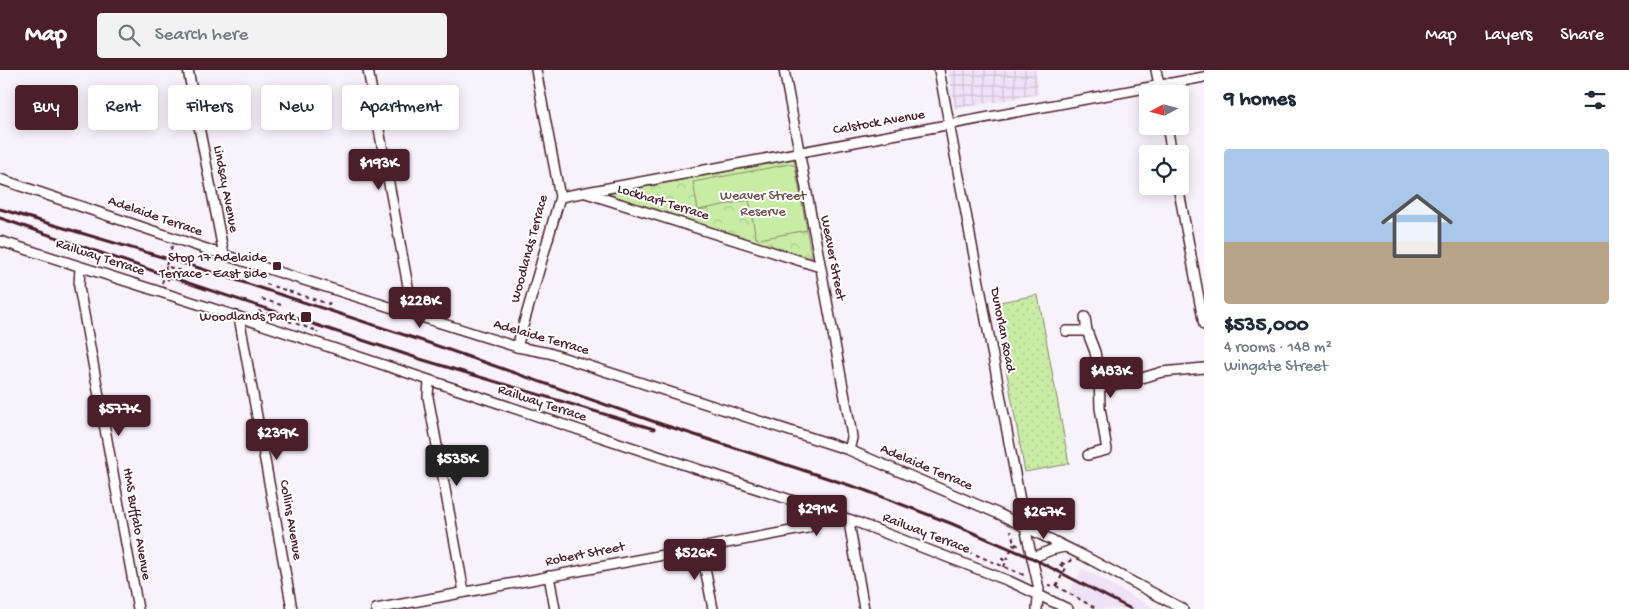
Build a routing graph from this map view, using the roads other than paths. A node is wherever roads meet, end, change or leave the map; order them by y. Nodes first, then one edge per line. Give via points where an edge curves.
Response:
1 (188, 70) edge
2 (368, 70) edge
3 (536, 70) edge
4 (784, 70) edge
5 (939, 70) edge
6 (1156, 70) edge
7 (1204, 77) edge
8 (1159, 85) edge
9 (1177, 85) edge
10 (1139, 93) edge
11 (949, 125) junction
12 (799, 152) junction
13 (0, 179) edge
14 (583, 192) junction
15 (1180, 195) edge
16 (560, 197) junction
17 (0, 241) edge
18 (224, 255) junction
19 (80, 266) junction
20 (820, 267) junction
21 (408, 313) junction
22 (238, 317) junction
23 (1085, 317) dead end
24 (1204, 325) edge
25 (1066, 331) dead end
26 (1087, 331) junction
27 (517, 347) junction
28 (1204, 368) edge
29 (429, 381) junction
30 (1100, 387) junction
31 (848, 450) junction
32 (1088, 455) dead end
33 (822, 512) junction
34 (851, 520) junction
35 (1025, 527) junction
36 (1065, 547) junction
37 (702, 548) junction
38 (1032, 558) junction
39 (549, 576) junction
40 (464, 592) junction
41 (1039, 595) junction
42 (400, 607) edge
43 (138, 609) edge
44 (292, 609) edge
45 (376, 609) edge
46 (555, 609) edge
47 (713, 609) edge
48 (864, 609) edge
49 (1037, 609) edge
50 (1068, 609) edge
51 (1183, 609) edge

1 - 18 street, Lindsay Avenue
2 - 21 street via 410,297
3 - 16 street, Woodlands Terrace
4 - 12 street, Weaver Street
5 - 11 street, Dunorlan Road
6 - 8 street
7 - 9 street, Calstock Avenue
10 - 11 street, Calstock Avenue
11 - 12 street, Calstock Avenue
11 - 35 street, Dunorlan Road
12 - 14 street, Calstock Avenue
12 - 20 street, Weaver Street
13 - 18 street, Adelaide Terrace
14 - 16 street, Calstock Avenue
14 - 20 street, Lockhart Terrace
15 - 24 street
16 - 27 street, Woodlands Terrace
17 - 19 street, Railway Terrace
18 - 21 street, Adelaide Terrace
19 - 22 street, Railway Terrace
19 - 43 street, HMS Buffalo Avenue via 79,287
20 - 31 street, Weaver Street via 851,430
21 - 27 street, Adelaide Terrace
22 - 29 street, Railway Terrace
22 - 44 street, Collins Avenue
23 - 26 street
25 - 26 street
26 - 30 street via 1095,352
27 - 31 street, Adelaide Terrace via 549,353
28 - 30 street via 1155,373
29 - 33 street, Railway Terrace
29 - 40 street via 428,397
30 - 32 street via 1107,450
31 - 35 street, Adelaide Terrace
33 - 34 street, Railway Terrace
33 - 37 street, Robert Street via 807,528
34 - 41 street, Railway Terrace
34 - 48 street
35 - 36 street, Adelaide Terrace
35 - 38 street, Dunorlan Road
36 - 38 street
36 - 51 street, Adelaide Terrace
37 - 39 street, Robert Street
37 - 47 street
38 - 41 street, Dunorlan Road
39 - 40 street, Robert Street
39 - 46 street
40 - 42 street, Robert Street
41 - 49 street, Dunorlan Road
41 - 50 street, Railway Terrace
42 - 45 street, Robert Street

